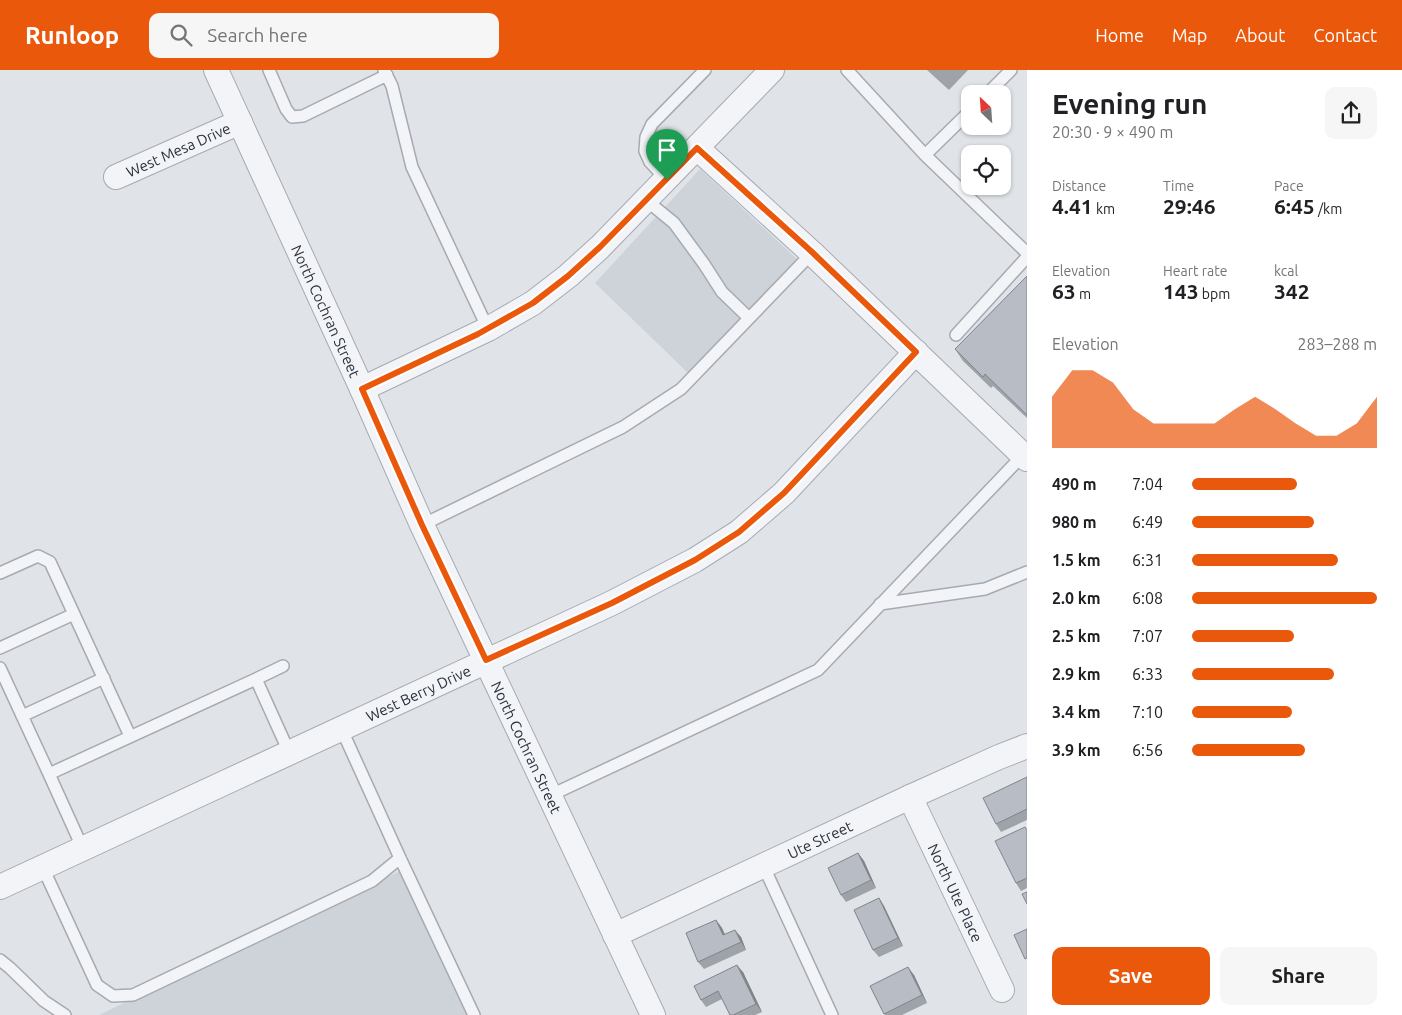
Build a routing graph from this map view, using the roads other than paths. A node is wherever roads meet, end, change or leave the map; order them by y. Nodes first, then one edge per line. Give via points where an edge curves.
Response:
1 (216, 70) edge
2 (269, 70) edge
3 (705, 70) edge
4 (772, 70) edge
5 (847, 70) edge
6 (1011, 70) edge
7 (386, 73) edge
8 (996, 85) edge
9 (961, 120) edge
10 (240, 122) junction
11 (697, 148) junction
12 (926, 155) junction
13 (116, 177) dead end
14 (667, 180) junction
15 (646, 200) junction
16 (812, 252) junction
17 (1027, 253) edge
18 (1027, 257) edge
19 (749, 318) junction
20 (488, 329) junction
21 (956, 335) dead end
22 (916, 352) junction
23 (362, 389) junction
24 (1025, 457) edge
25 (422, 525) junction
26 (1027, 572) edge
27 (0, 573) edge
28 (880, 604) junction
29 (74, 614) junction
30 (0, 648) edge
31 (486, 660) junction
32 (283, 666) dead end
33 (0, 668) edge
34 (104, 678) junction
35 (256, 679) junction
36 (22, 716) junction
37 (341, 728) junction
38 (130, 736) junction
39 (1027, 746) edge
40 (289, 752) junction
41 (49, 774) junction
42 (549, 796) junction
43 (910, 797) junction
44 (83, 849) junction
45 (400, 858) junction
46 (763, 866) junction
47 (43, 868) junction
48 (0, 887) edge
49 (615, 935) junction
50 (0, 960) edge
51 (1002, 990) dead end
52 (65, 1015) edge
53 (474, 1015) edge
54 (653, 1015) edge
55 (832, 1015) edge

1 - 10 street, North Cochran Street
2 - 7 lane via 292,117 303,116
3 - 14 lane via 652,124 646,136 650,162
4 - 11 street
5 - 12 lane
6 - 8 lane
7 - 20 lane via 412,167
9 - 12 lane
10 - 13 street, West Mesa Drive
10 - 23 street, North Cochran Street
11 - 14 street
11 - 16 street
12 - 17 lane
14 - 15 street
15 - 19 lane via 674,223 722,292
15 - 20 street via 568,276 533,303
16 - 19 lane
16 - 22 street
18 - 21 lane
19 - 25 lane via 681,389 654,408 623,427
20 - 23 street
22 - 24 street
22 - 31 street, West Berry Drive via 784,493 739,532 695,560 612,603
23 - 25 street, North Cochran Street
24 - 28 lane
25 - 31 street, North Cochran Street
26 - 28 lane via 985,589
27 - 29 lane via 38,556 50,562
28 - 42 lane via 818,670
29 - 30 lane
29 - 34 lane
31 - 37 street, West Berry Drive
31 - 42 street, North Cochran Street
32 - 35 lane
33 - 36 lane
34 - 36 lane
34 - 38 lane
35 - 38 lane
35 - 40 lane
36 - 41 lane
37 - 40 street, West Berry Drive
37 - 45 lane
38 - 41 lane
39 - 43 street, Ute Street
40 - 44 street, West Berry Drive
41 - 44 lane
42 - 49 street, North Cochran Street
43 - 46 street, Ute Street
43 - 51 street, North Ute Place
44 - 47 street, West Berry Drive
45 - 47 lane via 372,881 133,995 113,996 96,985
45 - 53 lane
46 - 49 street, Ute Street
46 - 55 lane
47 - 48 street, West Berry Drive
49 - 54 street, North Cochran Street
50 - 52 lane via 44,1002

